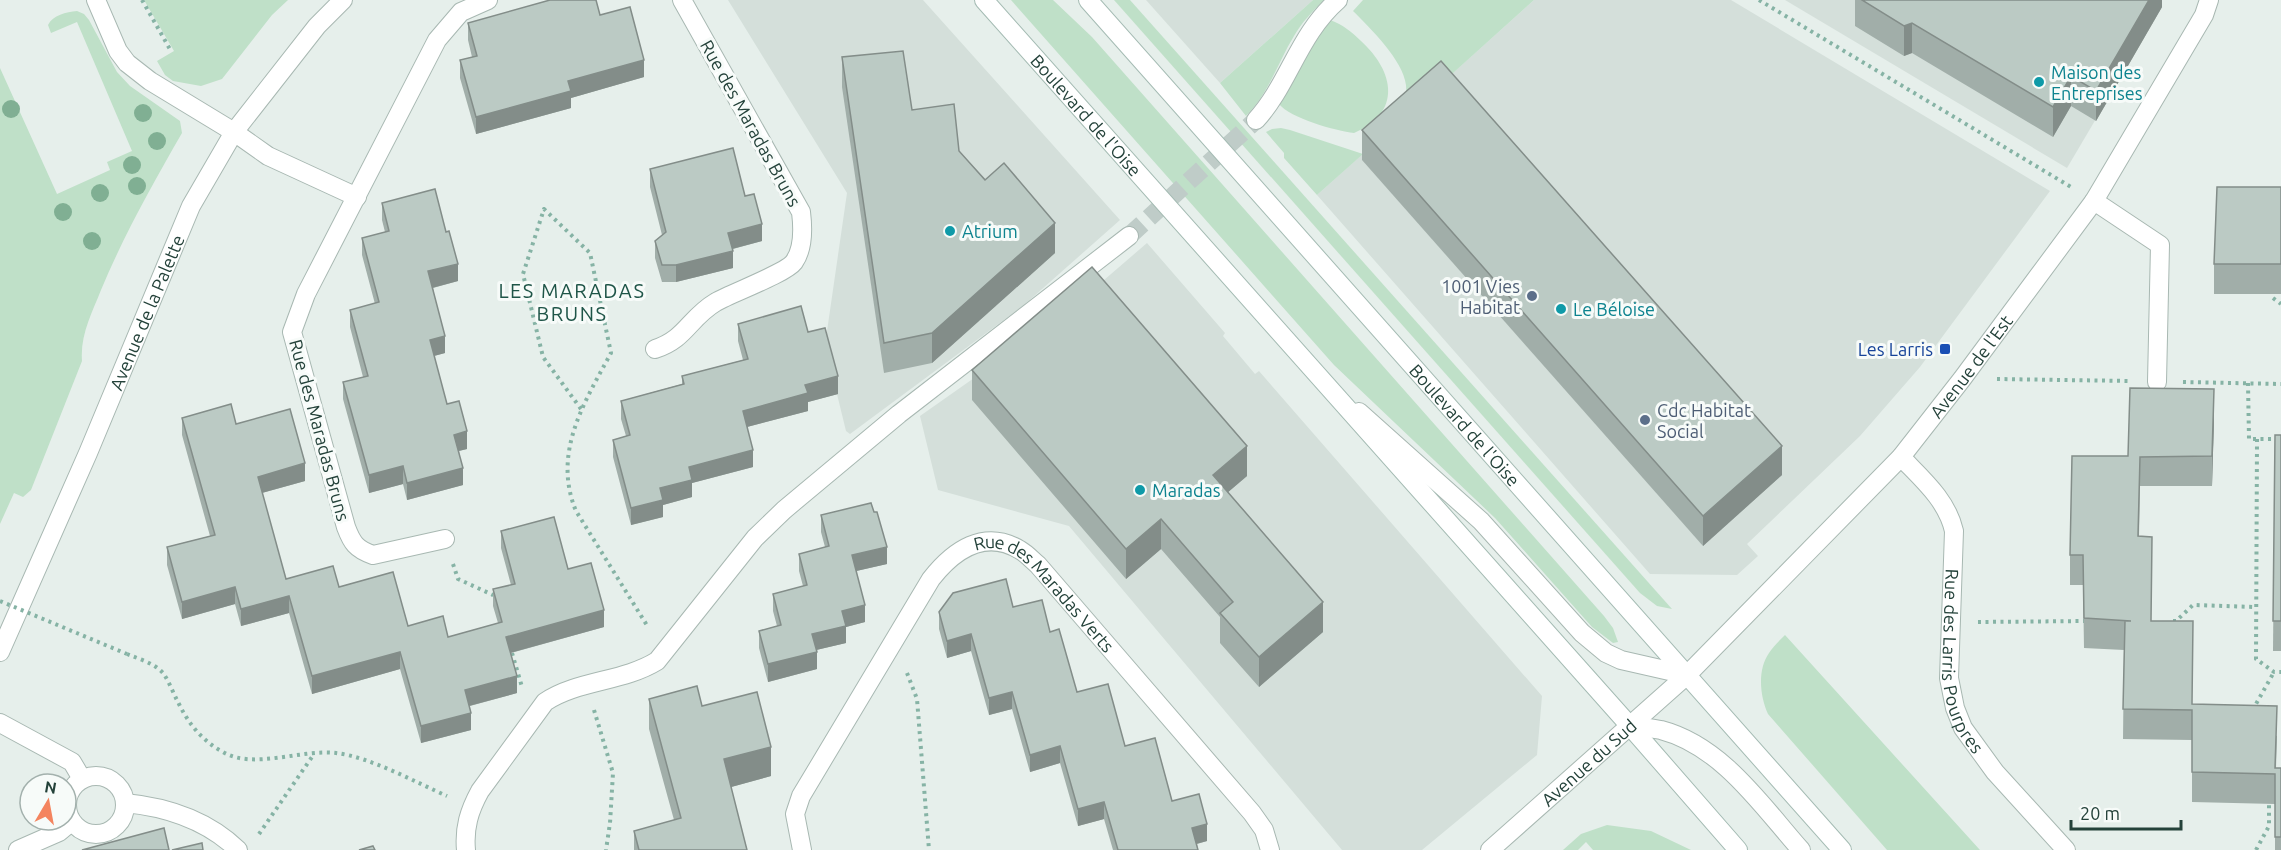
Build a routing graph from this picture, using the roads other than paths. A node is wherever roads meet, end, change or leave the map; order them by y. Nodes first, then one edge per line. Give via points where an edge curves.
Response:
1 (96, 0) edge
2 (343, 0) edge
3 (488, 0) edge
4 (682, 0) edge
5 (984, 0) edge
6 (1088, 0) edge
7 (1338, 0) edge
8 (2219, 0) edge
9 (2206, 7) edge
10 (1256, 120) tunnel mouth
11 (234, 132) junction
12 (357, 197) junction
13 (2094, 201) junction
14 (1129, 236) tunnel mouth
15 (654, 349) dead end
16 (1318, 375) junction
17 (2157, 382) road end
18 (1901, 457) junction
19 (446, 539) road end
20 (0, 652) edge
21 (1687, 675) junction
22 (0, 723) edge
23 (1629, 725) junction
24 (82, 779) junction
25 (78, 782) edge
26 (125, 802) junction
27 (78, 827) edge
28 (59, 832) edge
29 (18, 850) edge
30 (238, 850) edge
31 (466, 850) edge
32 (802, 850) edge
33 (1270, 850) edge
34 (1490, 850) edge
35 (1738, 850) edge
36 (1801, 850) edge
37 (1842, 850) edge
38 (2066, 850) edge

1 - 11 street via 127,63
2 - 11 street, Avenue de la Palette via 317,26
3 - 12 street, Rue des Maradas Bruns via 461,12 437,40
4 - 15 street, Rue des Maradas Bruns via 801,212 803,228 794,263 717,302 701,312 680,337
5 - 16 street, Boulevard de l'Oise
6 - 21 street, Boulevard de l'Oise
7 - 10 street via 1301,45 1265,111
8 - 9 street, Avenue de l'Est
9 - 13 street, Avenue de l'Est
11 - 12 street via 268,156
11 - 20 street, Avenue de la Palette via 191,206
12 - 19 street, Rue des Maradas Bruns via 306,294 292,332 353,544 373,555
13 - 17 street via 2160,245
13 - 18 street, Avenue de l'Est
14 - 31 street via 899,414 784,510 755,538 657,661 643,670 558,693 545,702 480,791 465,832
16 - 21 street via 1481,521 1582,633 1622,660
16 - 23 street, Boulevard de l'Oise
18 - 21 street, Avenue de l'Est
18 - 38 street, Rue des Larris Pourpres via 1942,502 1954,531 1949,678 1963,728 1995,772
21 - 23 street, Avenue du Sud
21 - 37 street, Boulevard de l'Oise
22 - 24 street via 72,762
23 - 34 street, Avenue du Sud
23 - 35 street, Boulevard de l'Oise
23 - 36 street via 1663,730 1699,747 1730,771
24 - 25 street
24 - 26 street via 110,779
26 - 27 street via 121,821 105,832 86,833
26 - 30 street via 173,811 226,839
28 - 29 street
32 - 33 street, Rue des Maradas Verts via 796,822 797,803 931,579 962,548 984,542 1005,544 1038,565 1252,813 1264,830

